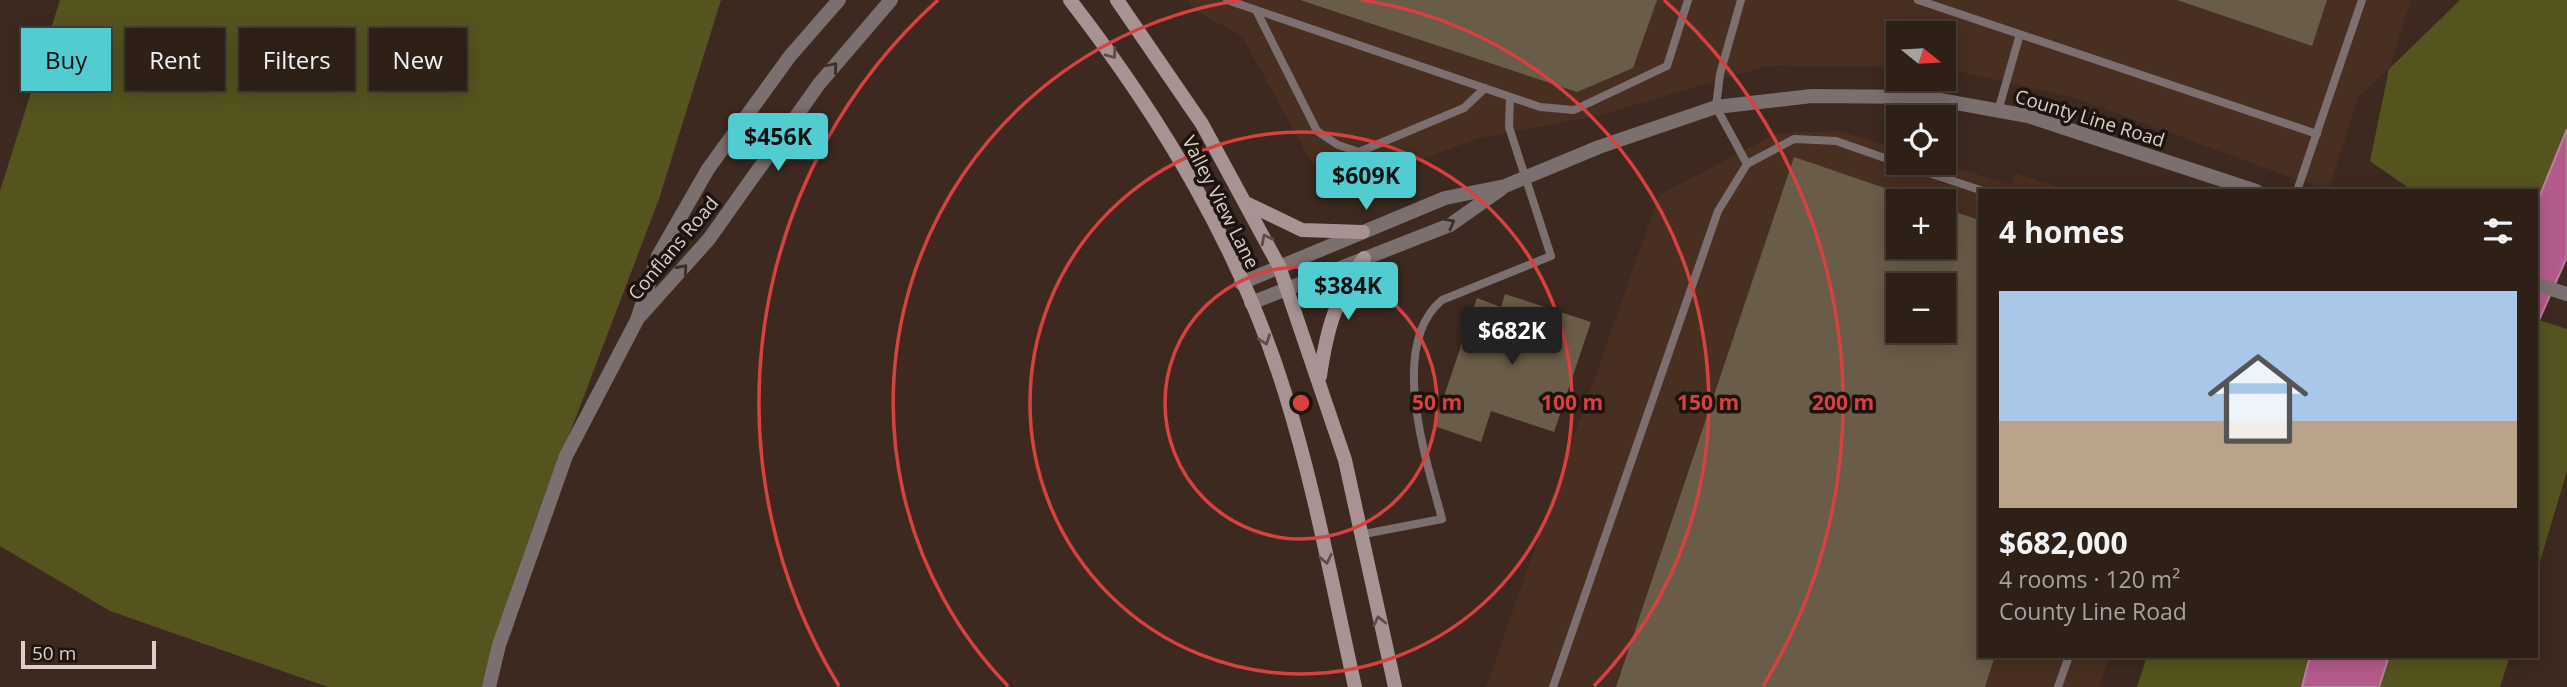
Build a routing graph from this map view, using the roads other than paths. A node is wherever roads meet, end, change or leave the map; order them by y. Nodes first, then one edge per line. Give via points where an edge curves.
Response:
1 (839, 0) edge
2 (891, 0) edge
3 (1070, 0) edge
4 (1227, 0) edge
5 (1688, 0) edge
6 (1741, 0) edge
7 (1918, 0) edge
8 (2362, 0) edge
9 (1119, 2) edge
10 (1256, 10) junction
11 (2020, 34) junction
12 (1485, 88) junction
13 (1510, 97) junction
14 (1716, 107) junction
15 (1998, 111) junction
16 (2317, 134) junction
17 (1886, 158) edge
18 (1747, 164) junction
19 (1935, 175) edge
20 (1525, 177) junction
21 (1505, 186) junction
22 (2227, 186) edge
23 (1978, 189) edge
24 (2244, 189) edge
25 (2298, 189) edge
26 (1247, 204) junction
27 (1363, 232) junction
28 (1364, 258) junction
29 (1279, 266) junction
30 (1241, 283) junction
31 (2538, 285) edge
32 (1286, 287) junction
33 (2567, 294) edge
34 (1251, 303) junction
35 (637, 320) junction
36 (1320, 381) junction
37 (1359, 535) junction
38 (2068, 658) edge
39 (489, 687) edge
40 (1355, 687) edge
41 (1395, 687) edge
42 (1553, 687) edge
43 (2058, 687) edge

1 - 35 street, Conflans Road via 790,56 708,169 657,256
35 -> 2 street, Conflans Road via 709,239 819,84
3 -> 30 main road, Valley View Lane via 1149,107 1203,202
4 - 10 lane
5 - 13 lane via 1667,66 1574,110 1540,107
6 - 14 lane via 1720,74
7 - 11 lane
8 - 16 lane
9 - 26 main road, Valley View Lane via 1202,124
10 - 12 lane
10 - 12 lane via 1317,131 1338,145 1359,152 1464,108
11 - 15 lane
11 - 16 lane
12 - 13 lane
13 - 20 lane via 1509,127
14 - 15 street, County Line Road via 1812,96 1923,97
14 - 18 lane
14 - 20 street, County Line Road
15 - 22 street, County Line Road via 2028,116
16 - 25 lane
17 - 18 lane via 1836,141 1794,139
18 - 42 lane via 1718,211
19 - 23 lane
20 - 21 street, County Line Road
20 - 37 lane via 1551,256 1442,300 1426,321 1418,345 1412,372 1418,421 1442,520
21 - 27 street, County Line Road via 1445,198
28 -> 21 street, County Line Road via 1450,225
22 - 24 street, County Line Road
26 - 27 main road via 1302,230
29 -> 26 main road, Valley View Lane
27 - 29 street, County Line Road
28 - 32 street, County Line Road
28 - 36 main road via 1338,298 1326,333
29 - 30 street, County Line Road
29 - 32 main road, Valley View Lane
30 - 34 main road, Valley View Lane
31 - 33 street
32 - 34 street, County Line Road
32 - 36 main road, Valley View Lane
34 -> 40 main road, Valley View Lane via 1285,392
35 - 39 street, Conflans Road via 566,456 499,645
36 - 37 main road, Valley View Lane via 1345,460
41 -> 37 main road, Valley View Lane
38 - 43 lane

